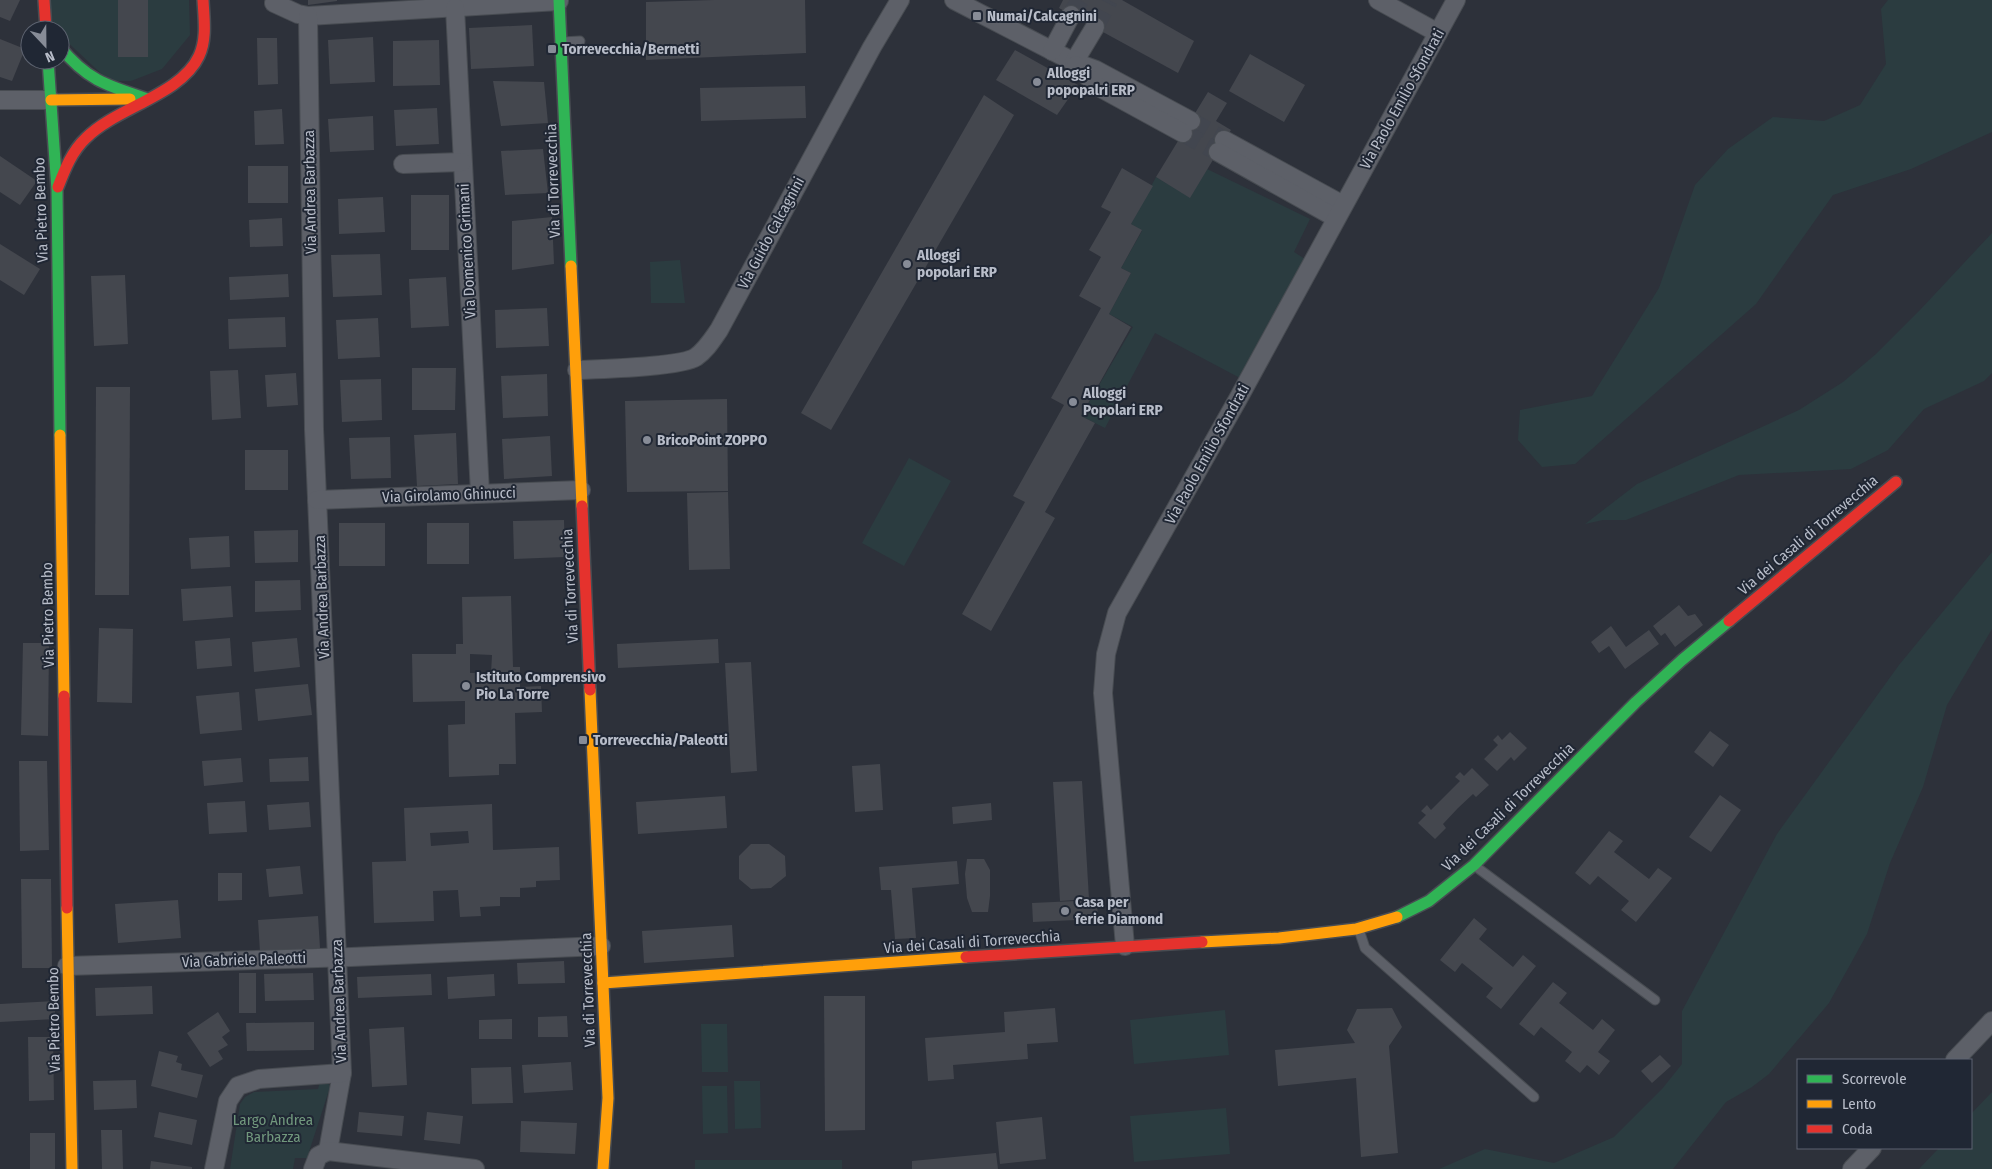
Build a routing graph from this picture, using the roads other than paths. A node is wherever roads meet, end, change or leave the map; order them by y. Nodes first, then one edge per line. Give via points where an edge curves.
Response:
1 (44, 0) edge
2 (204, 0) edge
3 (561, 0) edge
4 (900, 0) edge
5 (954, 0) edge
6 (1378, 0) edge
7 (1456, 0) edge
8 (274, 3) dead end
9 (455, 8) junction
10 (308, 16) junction
11 (1072, 16) tunnel mouth
12 (46, 20) edge
13 (1095, 27) tunnel mouth
14 (1438, 33) junction
15 (580, 41) dead end
16 (562, 42) junction
17 (1052, 51) junction
18 (70, 59) edge
19 (1074, 62) junction
20 (49, 70) edge
21 (148, 98) junction
22 (0, 100) edge
23 (51, 100) junction
24 (1187, 128) tunnel mouth
25 (1221, 146) tunnel mouth
26 (462, 162) junction
27 (403, 164) dead end
28 (57, 190) junction
29 (1339, 212) junction
30 (577, 370) junction
31 (1896, 482) dead end
32 (581, 490) junction
33 (480, 494) junction
34 (317, 500) junction
35 (1474, 865) junction
36 (1359, 929) junction
37 (601, 946) junction
38 (1125, 946) junction
39 (337, 957) junction
40 (67, 966) junction
41 (603, 983) junction
42 (1655, 1000) dead end
43 (1992, 1021) edge
44 (1955, 1059) edge
45 (342, 1073) junction
46 (1534, 1097) dead end
47 (1871, 1149) edge
48 (328, 1151) junction
49 (72, 1169) edge
50 (214, 1169) edge
51 (313, 1169) edge
52 (475, 1169) edge
53 (603, 1169) edge
54 (1852, 1169) edge

1 - 12 street
2 - 21 street via 205,33 196,62 178,82
3 - 9 street
3 - 16 street, Via di Torrevecchia
4 - 30 street, Via Guido Calcagnini via 719,330 707,346 695,358 679,362
5 - 17 street
6 - 14 street
7 - 14 street, Via Paolo Emilio Sfondrati
8 - 10 street
9 - 10 street
9 - 26 street, Via Domenico Grimani
10 - 34 street, Via Andrea Barbazza
11 - 17 street
13 - 19 street
14 - 29 street, Via Paolo Emilio Sfondrati
15 - 16 lane
16 - 30 street, Via di Torrevecchia
17 - 19 street
18 - 21 street via 93,80
19 - 24 street via 1096,70
20 - 23 street, Via Pietro Bembo
21 - 23 street
21 - 28 street via 82,141 70,159
22 - 23 street
23 - 28 street, Via Pietro Bembo
25 - 29 street
26 - 27 street
26 - 33 street, Via Domenico Grimani
28 - 40 street, Via Pietro Bembo
29 - 38 street, Via Paolo Emilio Sfondrati via 1117,612 1106,654 1103,694
30 - 32 street, Via di Torrevecchia
31 - 35 street, Via dei Casali di Torrevecchia via 1656,684
32 - 33 street, Via Girolamo Ghinucci
32 - 37 street, Via di Torrevecchia
33 - 34 street, Via Girolamo Ghinucci
34 - 39 street, Via Andrea Barbazza
35 - 36 street, Via dei Casali di Torrevecchia via 1419,907
35 - 42 lane
36 - 38 street, Via dei Casali di Torrevecchia via 1279,938
36 - 46 lane via 1365,948
37 - 39 street, Via Gabriele Paleotti
37 - 41 street, Via di Torrevecchia
38 - 41 street, Via dei Casali di Torrevecchia
39 - 40 street, Via Gabriele Paleotti
39 - 45 street, Via Andrea Barbazza
40 - 49 street, Via Pietro Bembo
41 - 53 street, Via di Torrevecchia via 608,1098
43 - 44 street
45 - 48 street, Via Andrea Barbazza
45 - 50 street via 259,1079 238,1086 225,1108
47 - 54 street
48 - 51 street, Via Andrea Barbazza via 318,1156
48 - 52 street

